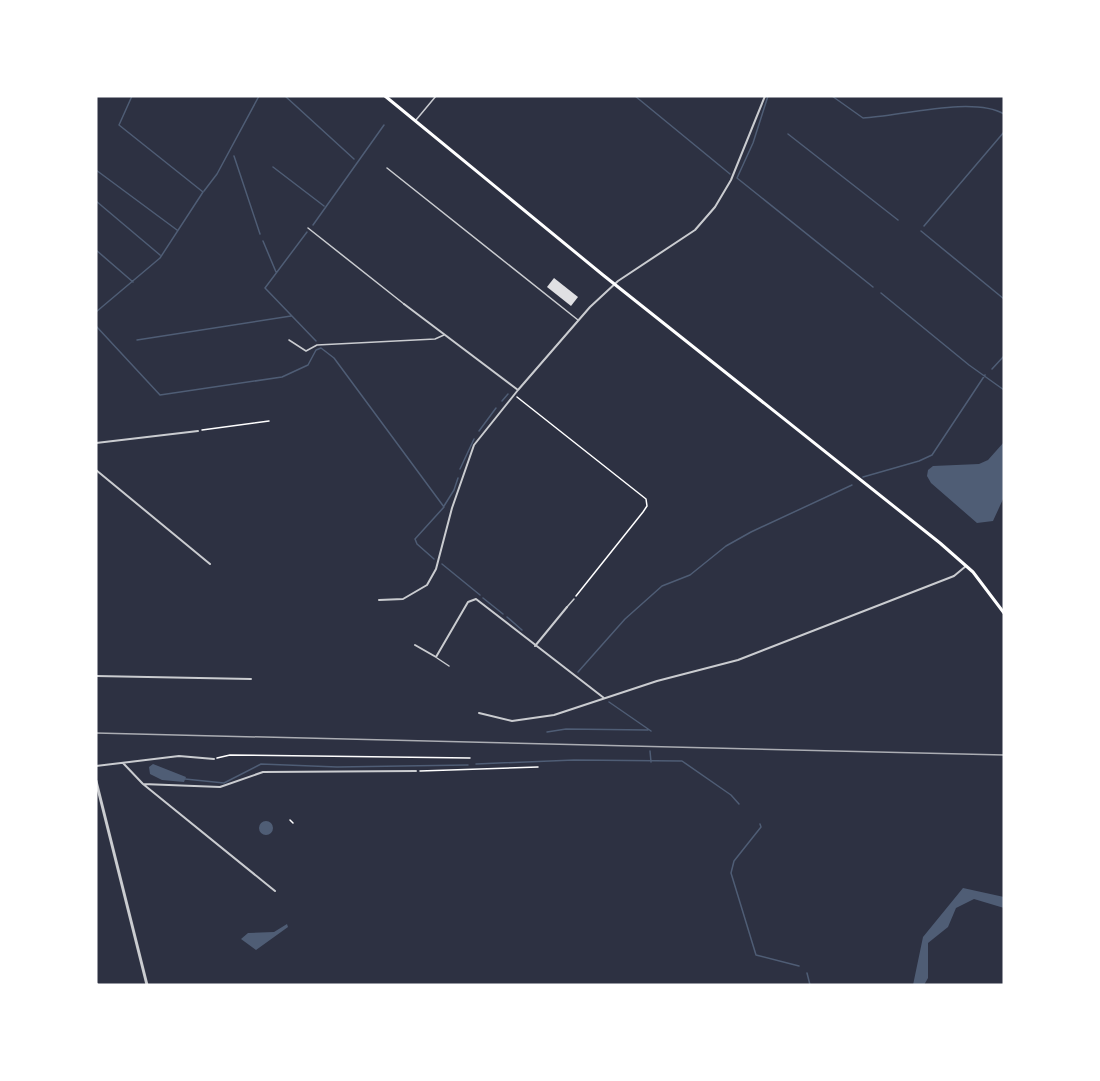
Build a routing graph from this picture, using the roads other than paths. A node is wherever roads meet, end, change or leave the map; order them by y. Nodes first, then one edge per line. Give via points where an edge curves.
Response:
1 (386, 96) edge
2 (436, 96) edge
3 (765, 96) edge
4 (416, 121) junction
5 (387, 168) dead end
6 (308, 228) dead end
7 (615, 284) junction
8 (404, 304) joint
9 (579, 321) junction
10 (444, 335) junction
11 (289, 340) dead end
12 (518, 390) junction
13 (198, 431) road end
14 (96, 443) edge
15 (96, 470) edge
16 (210, 564) dead end
17 (966, 566) junction
18 (574, 599) road end
19 (379, 600) dead end
20 (567, 607) joint
21 (1004, 613) edge
22 (415, 645) dead end
23 (535, 646) junction
24 (436, 657) junction
25 (449, 666) dead end
26 (96, 676) edge
27 (251, 679) dead end
28 (604, 698) junction
29 (478, 713) dead end
30 (214, 759) road end
31 (123, 763) junction
32 (96, 766) edge
33 (416, 771) road end
34 (96, 782) edge
35 (143, 784) junction
36 (275, 891) dead end
37 (147, 985) edge

1 - 4 main road
2 - 4 lane
3 - 7 street via 731,180 715,207 695,230
4 - 7 main road
5 - 9 lane
6 - 8 lane
7 - 9 street
7 - 17 main road
8 - 10 street
9 - 12 street
10 - 11 lane via 435,339 317,345 306,351
10 - 12 street
12 - 19 street via 474,445 432,578 410,597
13 - 14 street
15 - 16 street
17 - 21 main road
17 - 28 street via 954,576 738,660
18 - 20 lane
20 - 23 street
22 - 24 street
23 - 24 street via 473,598
23 - 28 street
24 - 25 lane
26 - 27 street
28 - 29 street via 524,721 500,720
30 - 31 street via 179,756
31 - 32 street
31 - 35 street
33 - 35 street via 262,772 220,787
34 - 37 street
35 - 36 street

